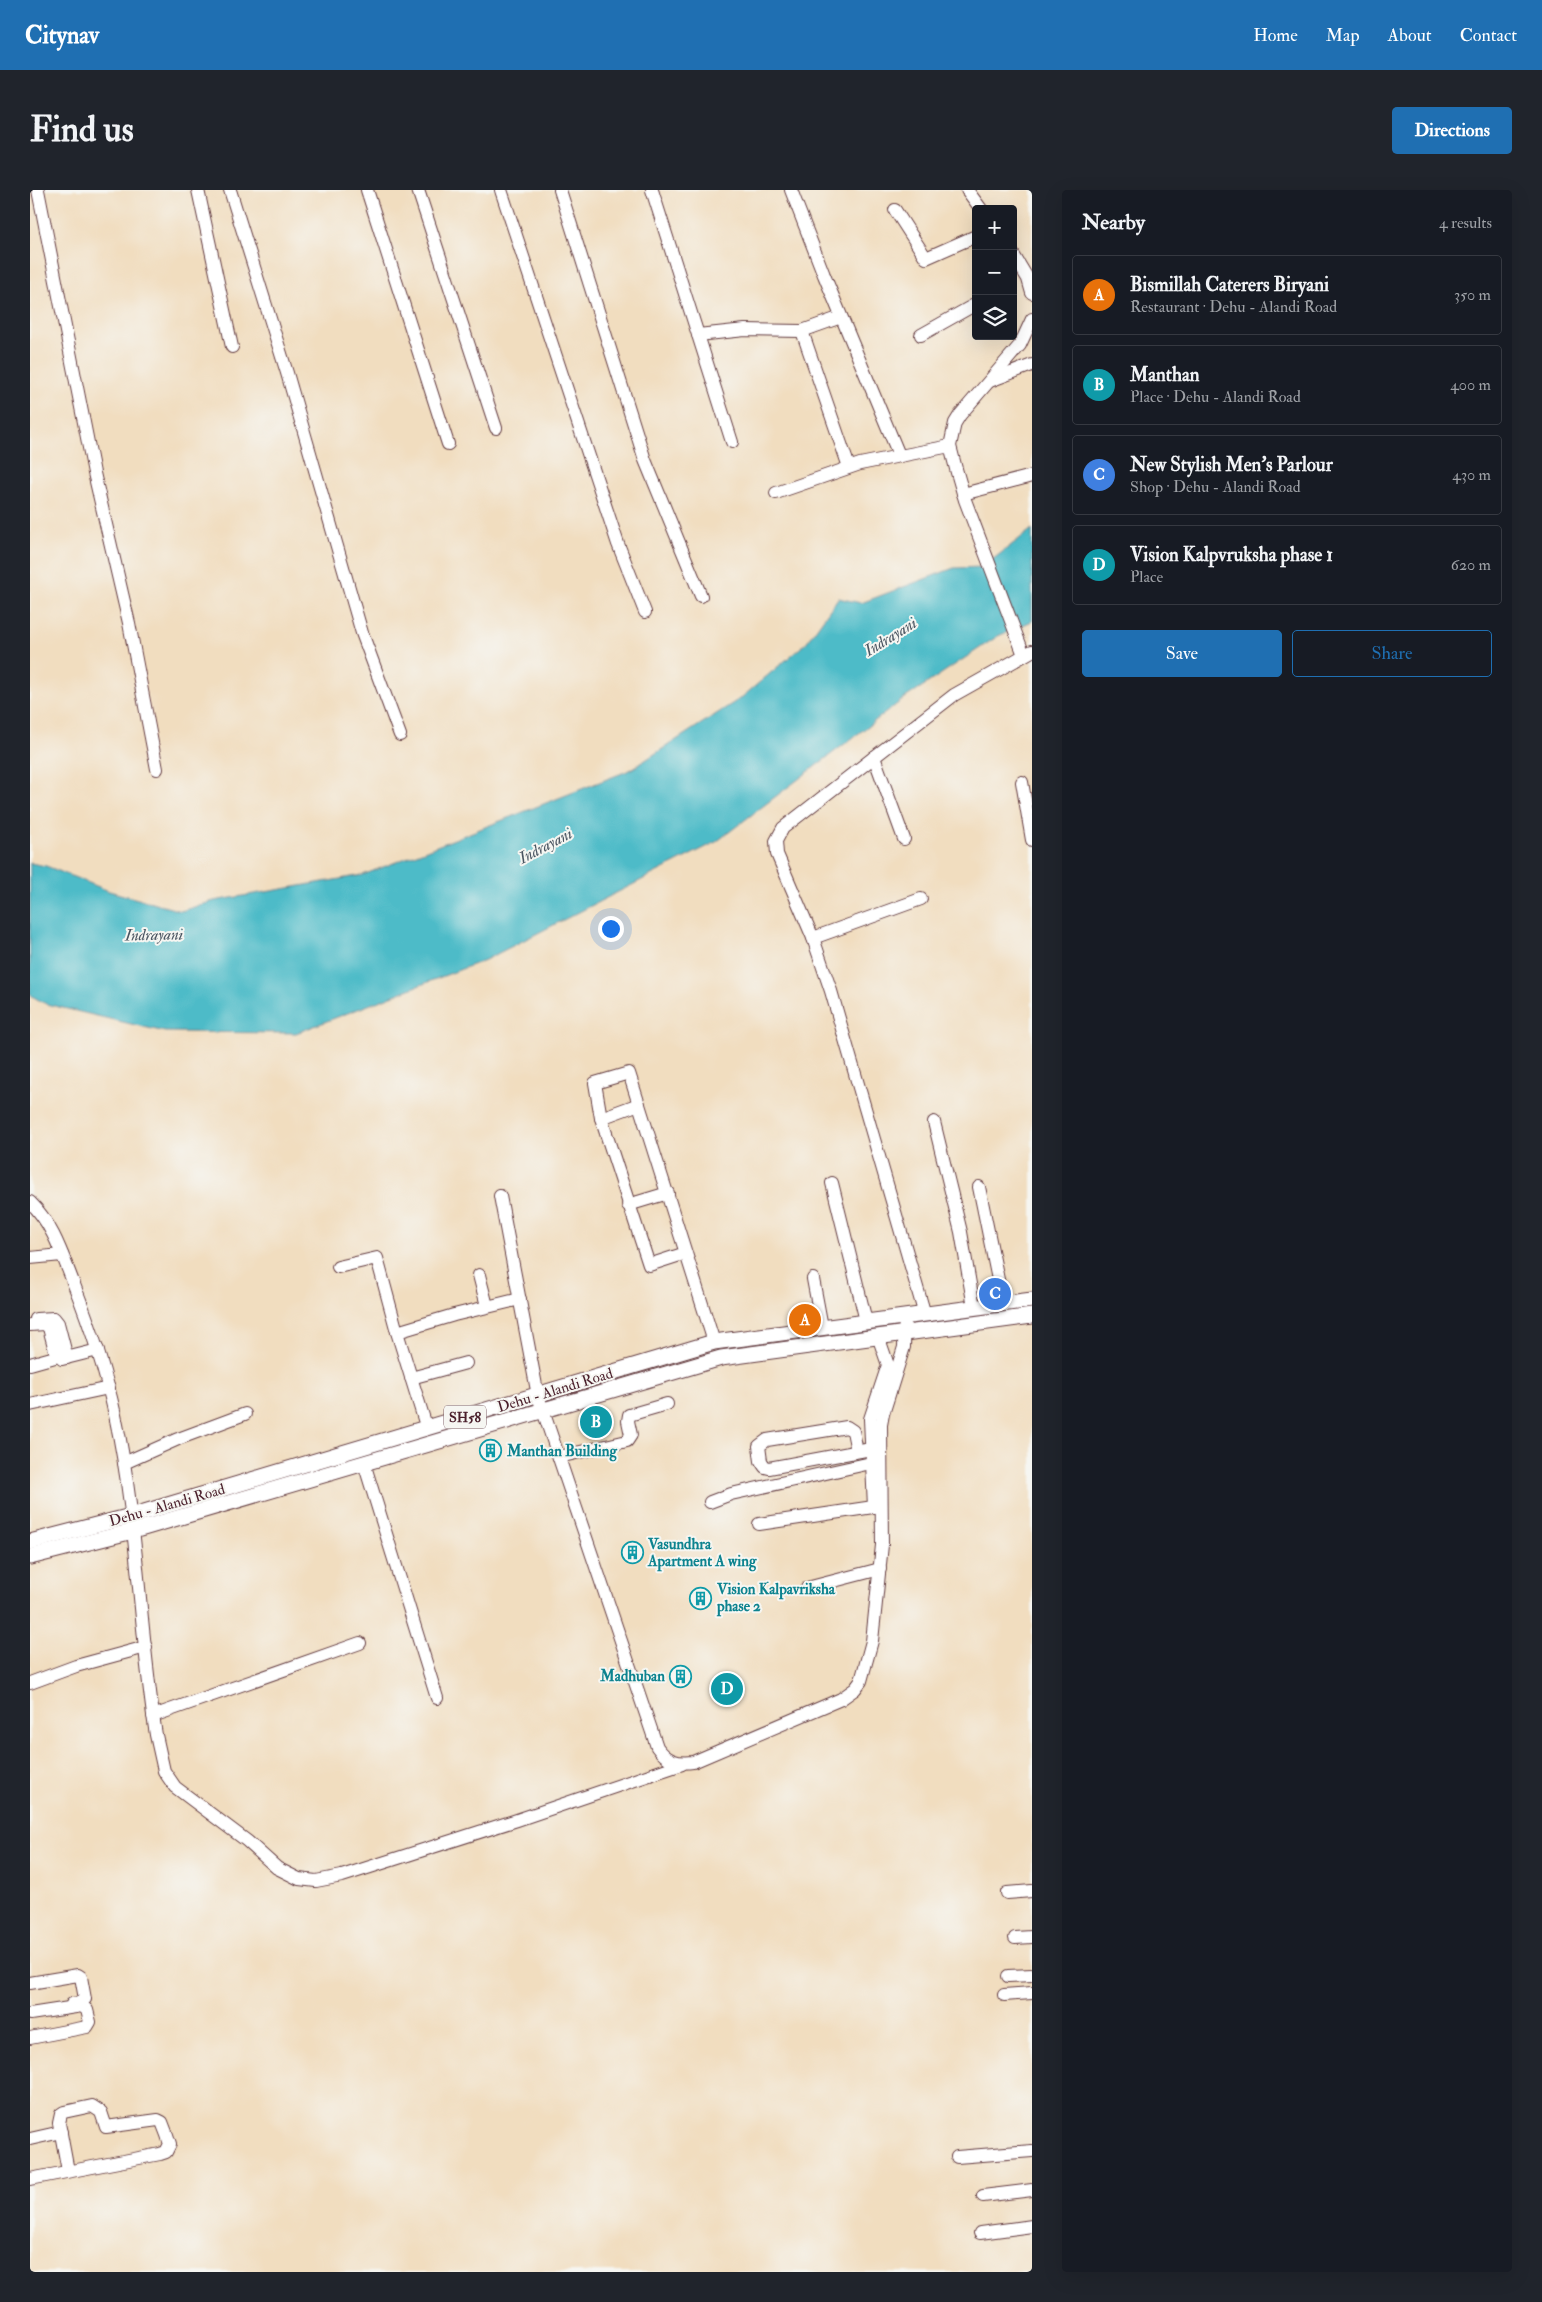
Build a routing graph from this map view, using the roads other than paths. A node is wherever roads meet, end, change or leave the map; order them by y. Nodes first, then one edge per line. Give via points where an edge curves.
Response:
1 (38, 190) edge
2 (198, 190) edge
3 (230, 190) edge
4 (367, 190) edge
5 (418, 190) edge
6 (501, 190) edge
7 (560, 190) edge
8 (652, 190) edge
9 (791, 190) edge
10 (967, 190) edge
11 (977, 205) edge
12 (895, 210) dead end
13 (972, 238) edge
14 (1017, 260) edge
15 (1024, 270) junction
16 (1017, 276) edge
17 (1032, 293) edge
18 (972, 306) edge
19 (841, 317) junction
20 (1032, 319) edge
21 (802, 331) junction
22 (698, 335) junction
23 (921, 335) dead end
24 (232, 347) dead end
25 (1032, 365) edge
26 (989, 381) junction
27 (496, 428) dead end
28 (732, 442) dead end
29 (448, 444) dead end
30 (950, 446) junction
31 (899, 455) junction
32 (849, 467) junction
33 (1032, 476) edge
34 (776, 494) dead end
35 (964, 497) junction
36 (701, 596) dead end
37 (645, 612) dead end
38 (1025, 650) edge
39 (400, 736) dead end
40 (874, 757) junction
41 (157, 769) dead end
42 (1022, 782) dead end
43 (904, 839) dead end
44 (1032, 840) edge
45 (922, 899) dead end
46 (813, 938) junction
47 (639, 1104) junction
48 (601, 1118) junction
49 (934, 1122) dead end
50 (832, 1183) dead end
51 (979, 1187) dead end
52 (668, 1193) junction
53 (500, 1196) dead end
54 (30, 1202) edge
55 (628, 1205) junction
56 (686, 1253) junction
57 (62, 1255) junction
58 (30, 1258) edge
59 (338, 1267) dead end
60 (479, 1274) dead end
61 (813, 1280) dead end
62 (520, 1299) junction
63 (1032, 1300) edge
64 (1003, 1304) junction
65 (488, 1306) junction
66 (974, 1307) junction
67 (925, 1314) junction
68 (1032, 1316) edge
69 (30, 1320) edge
70 (866, 1321) junction
71 (30, 1325) edge
72 (906, 1325) junction
73 (822, 1327) junction
74 (396, 1332) junction
75 (878, 1336) junction
76 (714, 1342) junction
77 (98, 1350) junction
78 (466, 1362) dead end
79 (30, 1364) edge
80 (411, 1378) junction
81 (109, 1388) junction
82 (540, 1403) junction
83 (667, 1404) dead end
84 (30, 1405) edge
85 (245, 1414) dead end
86 (427, 1429) junction
87 (871, 1449) junction
88 (858, 1451) junction
89 (559, 1457) junction
90 (124, 1463) junction
91 (364, 1463) junction
92 (871, 1463) junction
93 (710, 1502) dead end
94 (878, 1506) junction
95 (132, 1523) junction
96 (759, 1524) dead end
97 (30, 1542) edge
98 (30, 1557) edge
99 (880, 1569) junction
100 (807, 1588) dead end
101 (360, 1643) dead end
102 (146, 1647) junction
103 (30, 1683) edge
104 (436, 1698) dead end
105 (153, 1716) junction
106 (683, 1763) junction
107 (1032, 1891) edge
108 (1007, 1893) dead end
109 (1032, 1937) edge
110 (1015, 1938) dead end
111 (1032, 1974) edge
112 (1008, 1976) dead end
113 (30, 1983) edge
114 (1032, 1993) edge
115 (1004, 1995) dead end
116 (30, 2010) edge
117 (30, 2014) edge
118 (30, 2038) edge
119 (61, 2132) junction
120 (30, 2139) edge
121 (1032, 2151) edge
122 (957, 2156) dead end
123 (68, 2171) junction
124 (30, 2179) edge
125 (1032, 2190) edge
126 (983, 2196) dead end
127 (1032, 2226) edge
128 (980, 2233) dead end

1 - 41 street
2 - 24 street
3 - 39 street via 362,633
4 - 29 street
5 - 27 street
6 - 37 street via 618,544
7 - 36 street via 646,460
8 - 22 street
9 - 19 street
10 - 11 street
12 - 13 street via 926,258
14 - 15 street
15 - 16 street
15 - 17 street
18 - 23 street
19 - 21 street
19 - 31 street
20 - 26 street via 1020,345
21 - 22 street via 745,330
21 - 32 street
22 - 28 street
25 - 26 street
26 - 30 street via 955,423
30 - 31 street
30 - 35 street
31 - 32 street
32 - 34 street
33 - 35 street
35 - 38 street
38 - 40 street via 954,695
40 - 43 street
40 - 46 street via 783,828 776,841 777,854
42 - 44 street
45 - 46 street
46 - 67 street
47 - 48 street
47 - 48 street via 629,1073 595,1084
47 - 52 street
48 - 55 street
49 - 66 street via 961,1232
50 - 70 street
51 - 64 street
52 - 55 street
52 - 56 street
53 - 62 street
54 - 57 street via 45,1219
55 - 56 street via 649,1265
56 - 76 street
57 - 58 street
57 - 77 street
59 - 74 street via 377,1258
60 - 65 street
61 - 73 street
62 - 65 street
62 - 82 street
63 - 64 main road, Dehu - Alandi Road / SH58
64 - 66 main road, Dehu - Alandi Road / SH58
65 - 74 street
66 - 67 main road, Dehu - Alandi Road / SH58
67 - 72 main road, Dehu - Alandi Road / SH58
68 - 72 main road, Dehu - Alandi Road / SH58
69 - 77 street via 54,1318 58,1323 64,1358
70 - 72 main road, Dehu - Alandi Road / SH58
70 - 73 main road, Dehu - Alandi Road / SH58
71 - 79 street via 46,1324 56,1354
72 - 75 main road, Dehu - Alandi Road / SH58
72 - 94 street via 899,1365 883,1414
73 - 76 main road, Dehu - Alandi Road / SH58
74 - 80 street
75 - 82 main road, Dehu - Alandi Road / SH58 via 722,1358
75 - 87 street via 888,1365 871,1411
76 - 82 main road, Dehu - Alandi Road / SH58
77 - 81 street
78 - 80 street
80 - 86 street
81 - 84 street
81 - 90 street
82 - 86 main road, Dehu - Alandi Road / SH58
82 - 89 street
82 - 91 main road, Dehu - Alandi Road / SH58
83 - 89 street via 630,1415 631,1435 626,1440
85 - 90 street
86 - 95 main road, Dehu - Alandi Road / SH58
87 - 88 street
87 - 92 street
88 - 88 street via 853,1431 848,1427 767,1440 759,1446 761,1461 769,1468
89 - 106 street via 657,1747 664,1757
90 - 95 street
91 - 95 main road, Dehu - Alandi Road / SH58
91 - 104 street
92 - 93 street via 731,1494
92 - 94 street
94 - 96 street
94 - 99 street
95 - 97 main road, Dehu - Alandi Road / SH58
95 - 98 main road, Dehu - Alandi Road / SH58
95 - 102 street
99 - 100 street
99 - 106 street via 872,1641 866,1666 855,1689 841,1699 796,1719 693,1762
101 - 105 street
102 - 103 street via 76,1666
102 - 105 street
105 - 106 street via 162,1765 175,1787 277,1868 299,1879 316,1881 342,1876 517,1820
107 - 108 street
109 - 110 street
111 - 112 street
113 - 116 street via 78,1976 84,1980 85,1999 79,2003
114 - 115 street
117 - 118 street via 82,2006 87,2010 90,2022 87,2027
119 - 120 street
119 - 123 street
119 - 123 street via 61,2114 92,2106 100,2112 106,2127 158,2120 165,2126 170,2144 166,2152 160,2154
121 - 122 street
123 - 124 street
125 - 126 street
127 - 128 street

